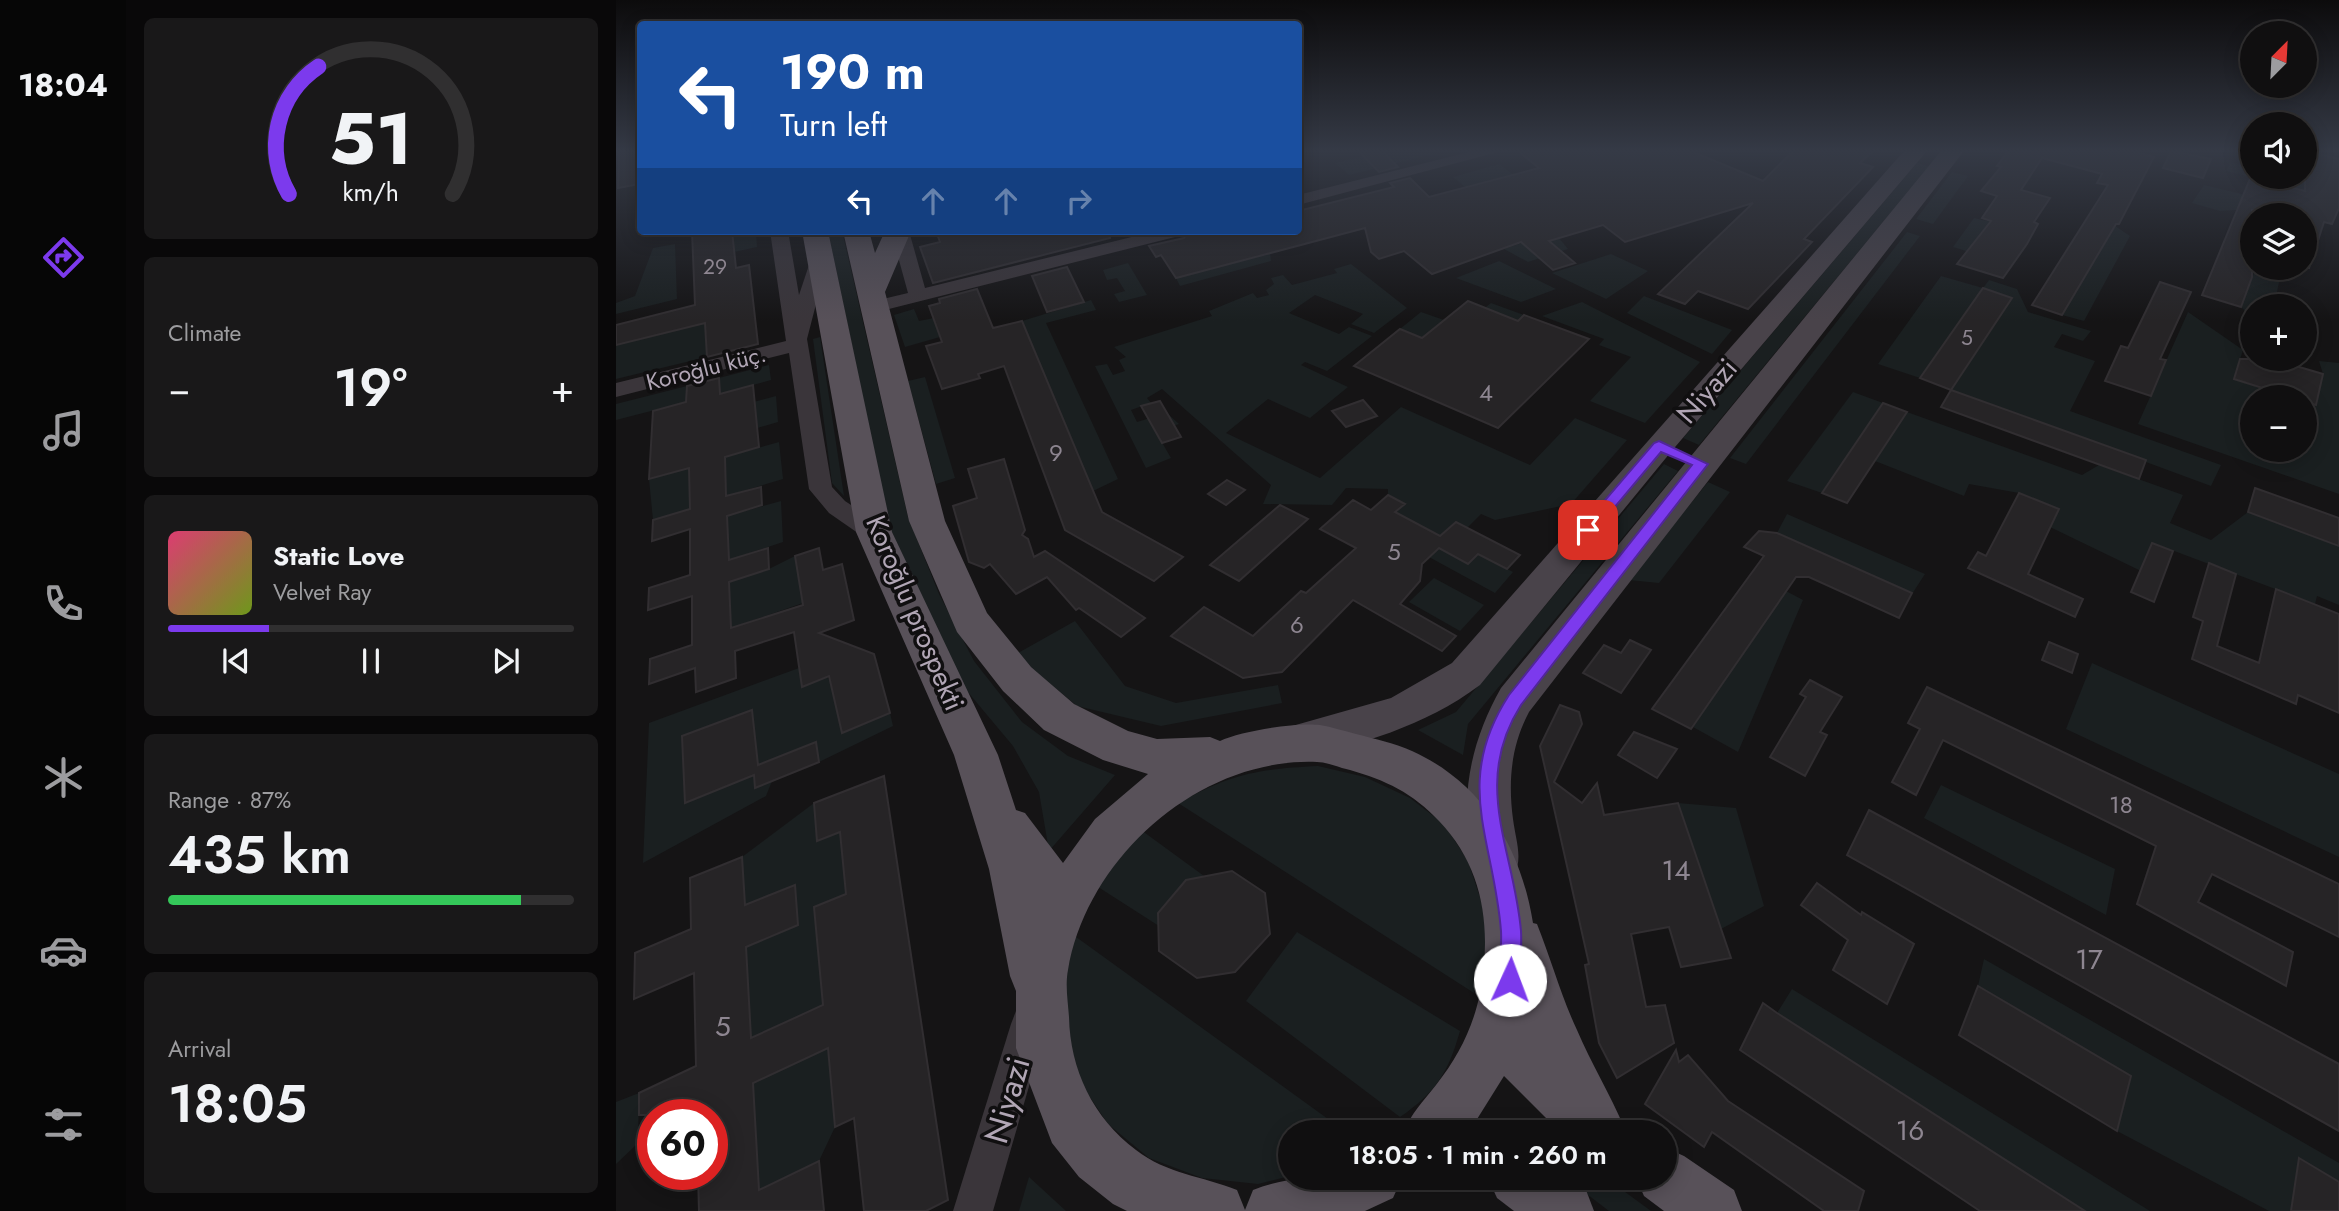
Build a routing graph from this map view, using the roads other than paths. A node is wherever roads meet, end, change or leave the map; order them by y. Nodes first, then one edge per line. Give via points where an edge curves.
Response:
1 (1882, 208) edge
2 (1892, 208) edge
3 (779, 235) edge
4 (857, 235) edge
5 (897, 235) edge
6 (900, 235) edge
7 (1161, 235) edge
8 (817, 243) edge
9 (784, 276) junction
10 (918, 296) junction
11 (808, 299) junction
12 (871, 300) junction
13 (833, 324) junction
14 (796, 345) junction
15 (616, 390) edge
16 (1659, 446) junction
17 (1701, 464) junction
18 (874, 532) junction
19 (1268, 748) junction
20 (995, 809) junction
21 (1502, 884) junction
22 (1063, 902) junction
23 (1039, 989) junction
24 (1497, 1031) junction
25 (1443, 1120) edge
26 (1590, 1120) edge
27 (1594, 1120) edge
28 (1677, 1185) edge
29 (1342, 1190) edge
30 (1534, 1190) edge
31 (1294, 1209) edge
32 (973, 1211) edge
33 (1216, 1211) edge
34 (1565, 1211) edge
35 (1713, 1211) edge

1 - 16 main road, Niyazi
2 - 17 main road
3 - 9 street
4 - 12 main road, Koroğlu prospekti
5 - 12 main road
6 - 10 street
7 - 10 street
8 - 11 street
8 - 13 main road, Koroğlu prospekti
9 - 11 street
9 - 14 street
10 - 12 street
11 - 13 street
11 - 14 street
12 - 19 main road, Koroğlu prospekti via 927,521 971,621 1017,679 1059,717 1118,747 1157,758
13 - 18 main road, Koroğlu prospekti
14 - 15 street, Koroğlu küç.
14 - 18 street via 821,489 837,507
16 - 17 main road
16 - 19 main road, Niyazi via 1466,674 1448,688 1405,713
17 - 21 main road via 1499,725 1488,775 1489,816
18 - 20 main road, Koroğlu prospekti via 955,706
19 - 21 main road via 1335,746 1368,753 1420,775 1455,804 1476,831
19 - 22 main road via 1199,768 1143,802 1105,839
20 - 22 main road
20 - 23 main road, Koroğlu prospekti
21 - 24 main road via 1511,930 1510,980
21 - 27 main road via 1537,1001
22 - 23 main road via 1047,944
23 - 32 street, Niyazi
23 - 33 main road via 1040,1044 1056,1098 1087,1146 1130,1184 1186,1207
24 - 25 main road via 1477,1074
24 - 26 main road
28 - 35 main road
29 - 31 main road
30 - 34 main road

